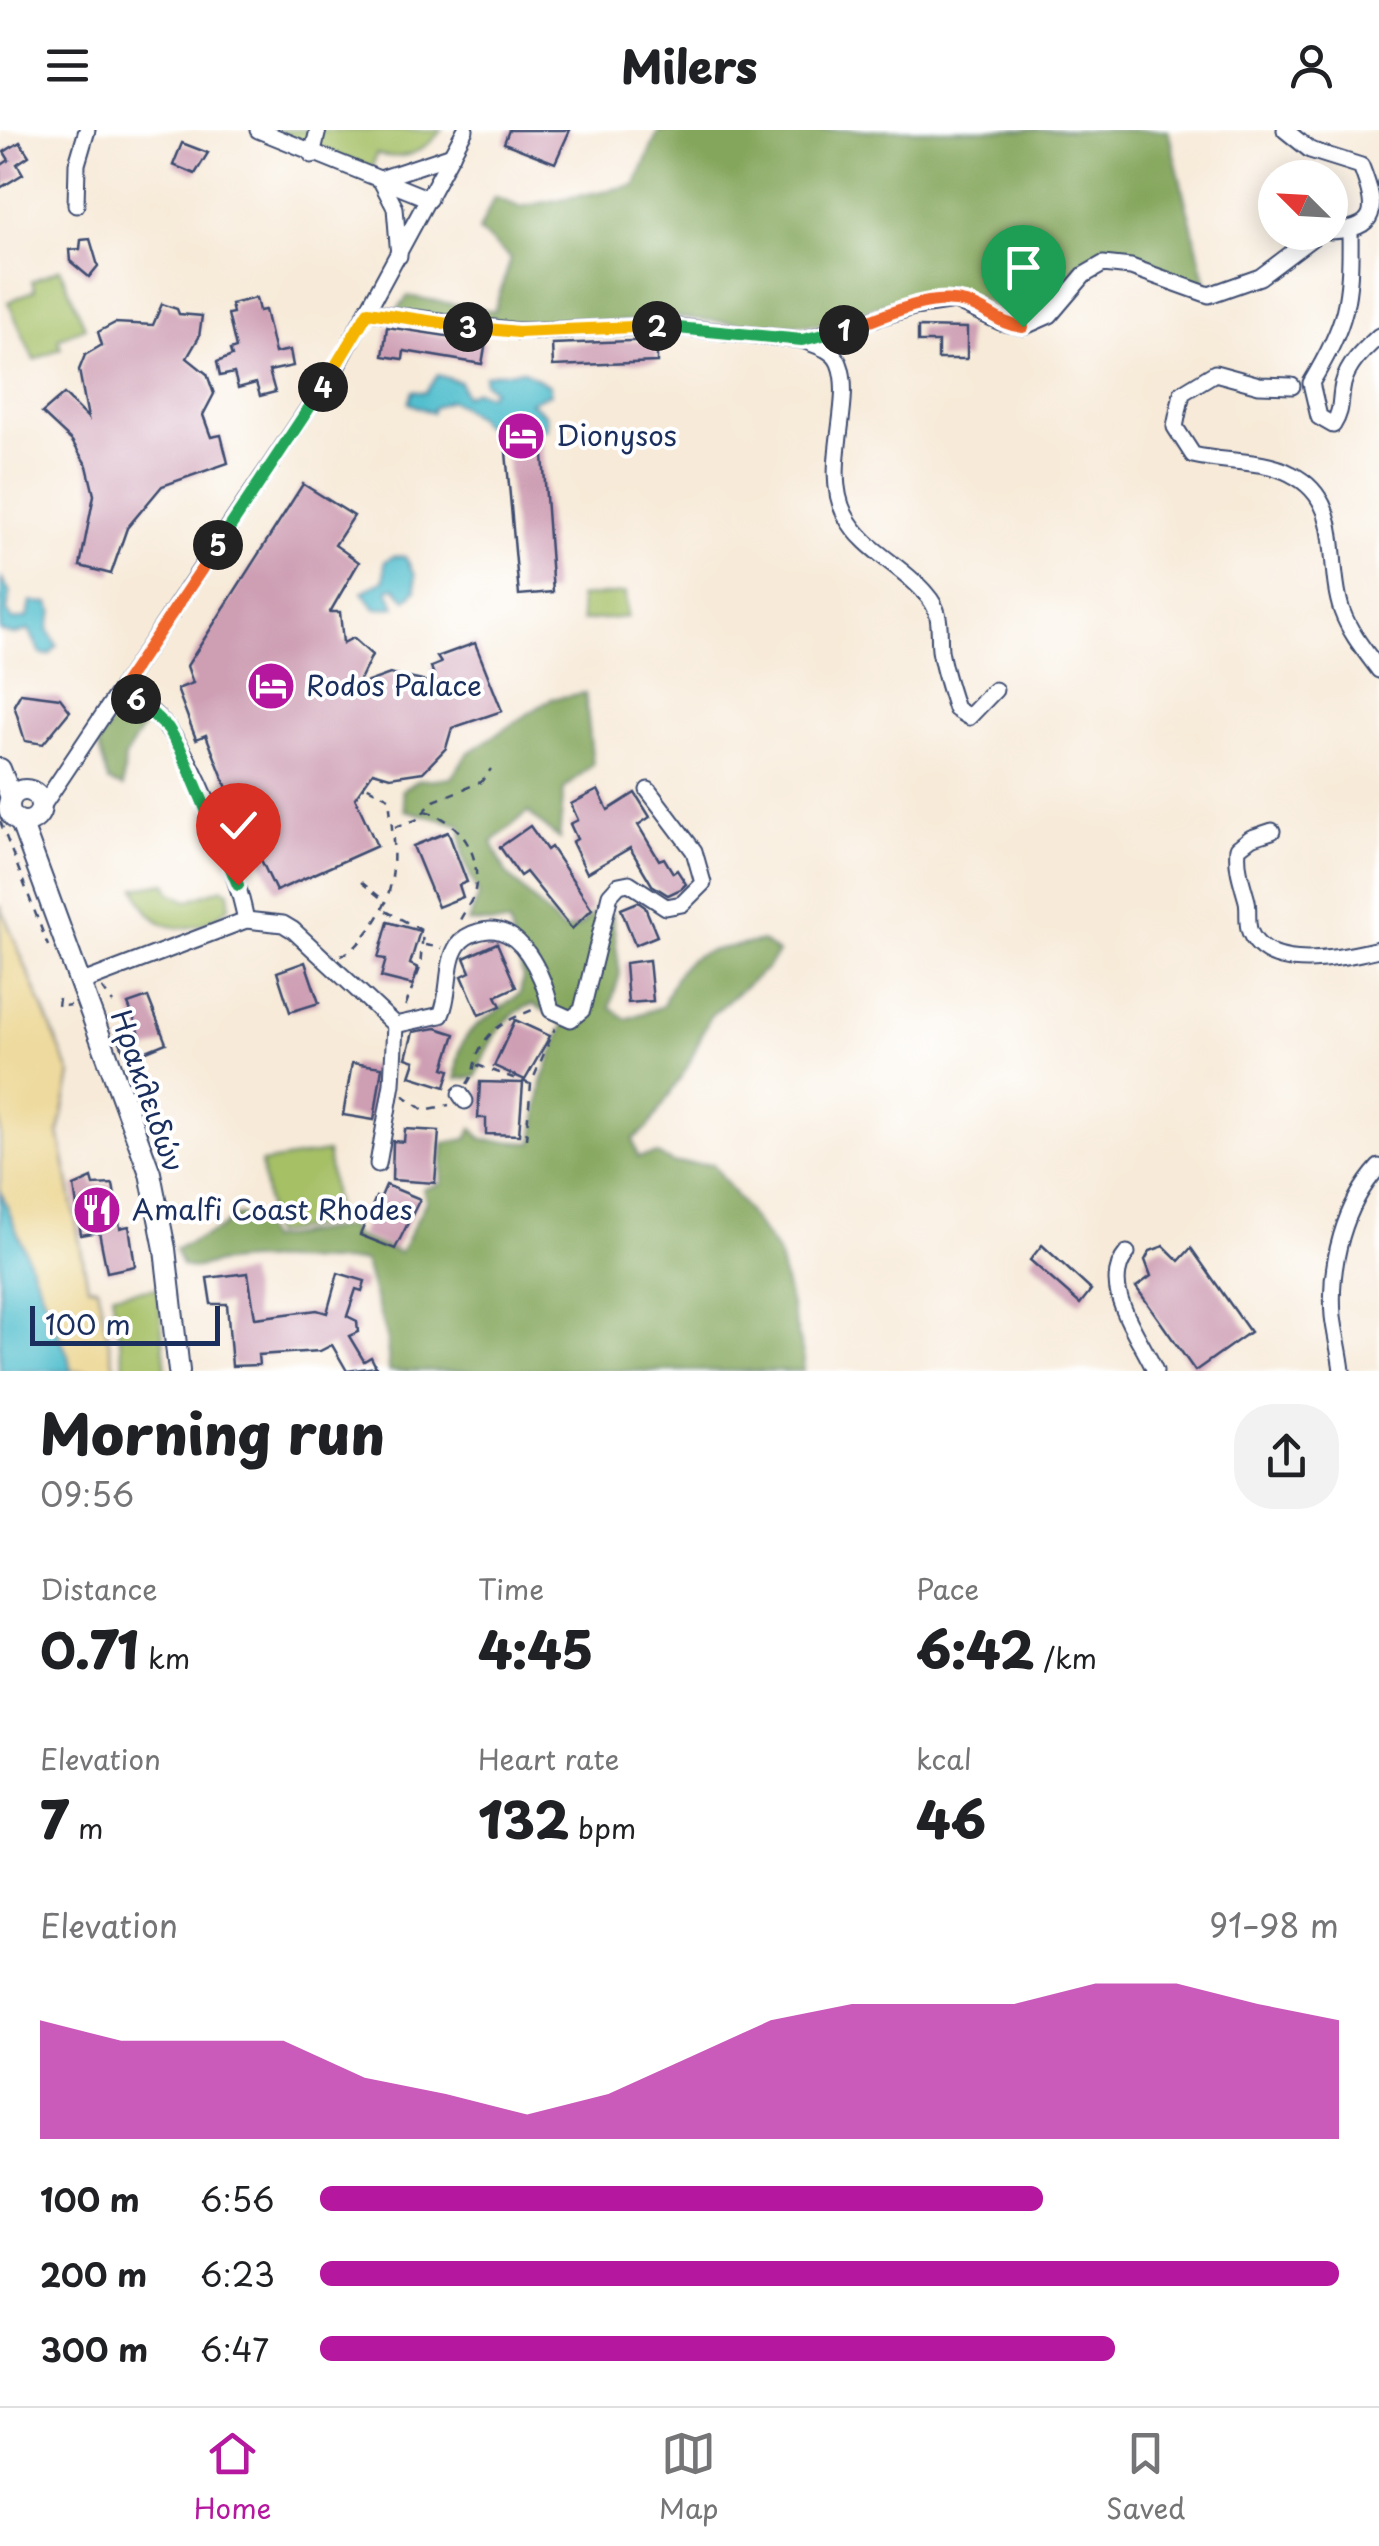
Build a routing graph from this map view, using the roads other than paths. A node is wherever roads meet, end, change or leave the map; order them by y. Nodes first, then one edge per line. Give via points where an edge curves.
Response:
1 (87, 130) edge
2 (258, 130) edge
3 (318, 130) edge
4 (464, 130) edge
5 (1285, 130) edge
6 (312, 155) junction
7 (452, 155) junction
8 (380, 179) junction
9 (430, 199) junction
10 (76, 205) dead end
11 (1350, 231) joint
12 (1296, 250) edge
13 (398, 258) junction
14 (368, 312) junction
15 (1379, 336) edge
16 (802, 340) junction
17 (1292, 386) dead end
18 (1379, 670) edge
19 (122, 687) junction
20 (995, 690) dead end
21 (648, 790) dead end
22 (19, 804) edge
23 (1272, 831) dead end
24 (246, 920) junction
25 (1379, 948) edge
26 (79, 987) junction
27 (395, 1025) junction
28 (378, 1164) dead end
29 (1379, 1167) edge
30 (1127, 1253) dead end
31 (179, 1371) edge
32 (1155, 1371) edge
33 (1342, 1371) edge

1 - 10 street
2 - 6 street
3 - 6 street
4 - 7 street
5 - 11 street via 1310,150 1361,166 1373,212
6 - 8 street
7 - 8 street
7 - 9 street
8 - 9 street
8 - 13 street via 395,208
9 - 13 street
11 - 15 street via 1350,295 1311,383 1319,417 1332,425 1357,356
12 - 16 street via 1260,277 1209,295 1132,267 1102,264 1035,324 1009,326 969,304 940,301
13 - 14 street
14 - 16 street via 518,332 665,326
14 - 19 street
16 - 20 street via 838,361 836,467 844,514 868,546 926,592 941,617 940,650 956,709 970,717
17 - 18 street via 1259,386 1215,373 1182,394 1175,427 1193,455 1289,472 1316,490 1330,517 1343,612
19 - 22 street via 60,780
19 - 24 street via 180,748 234,870
21 - 27 street via 694,851 703,883 682,904 666,906 629,883 618,885 582,1010 571,1019 552,1012 531,958 513,939 487,930 458,946 441,1014
22 - 26 main road, Ηρακλειδών
23 - 25 street via 1238,848 1236,867 1249,930 1260,945 1310,962
24 - 26 street
24 - 27 street via 282,924
26 - 31 main road, Ηρακλειδών via 150,1174
27 - 28 street
29 - 33 street via 1349,1209 1340,1244 1333,1313
30 - 32 street via 1114,1286

